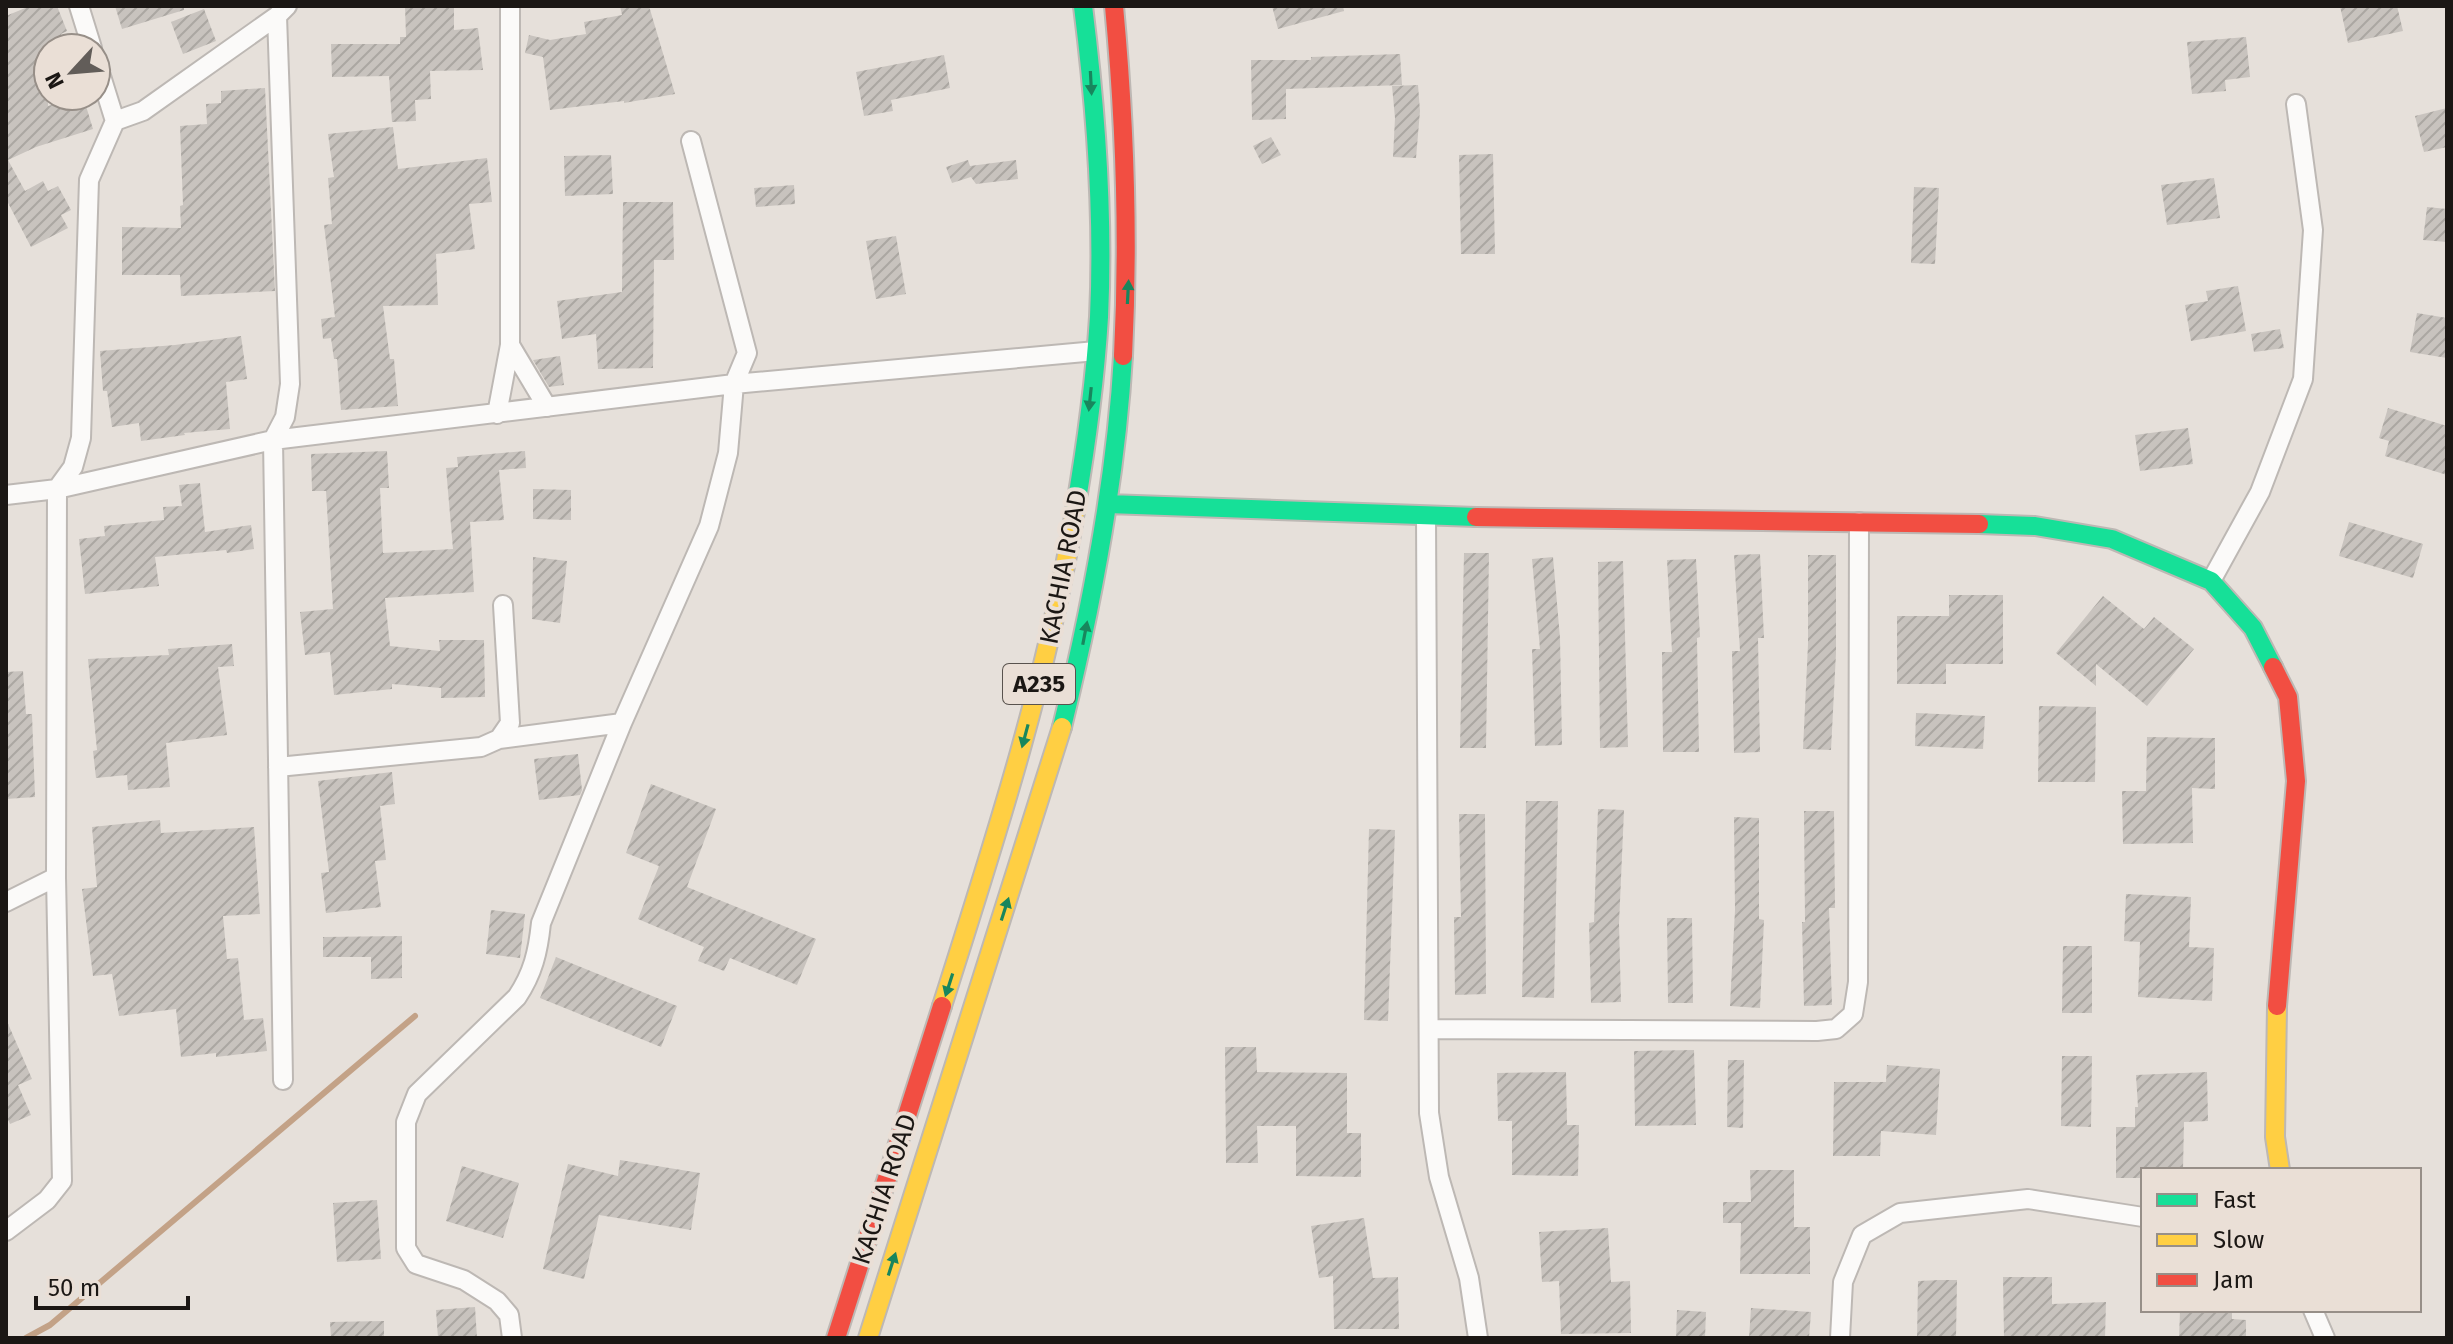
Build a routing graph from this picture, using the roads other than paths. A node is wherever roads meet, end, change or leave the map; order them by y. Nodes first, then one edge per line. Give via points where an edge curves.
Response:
1 (79, 6) edge
2 (510, 6) edge
3 (1083, 6) edge
4 (1114, 6) edge
5 (282, 11) edge
6 (87, 32) edge
7 (2296, 104) dead end
8 (112, 111) edge
9 (115, 121) junction
10 (691, 141) dead end
11 (510, 345) junction
12 (1096, 351) junction
13 (734, 384) junction
14 (547, 407) junction
15 (497, 414) junction
16 (273, 440) junction
17 (57, 489) junction
18 (6, 495) edge
19 (1108, 504) junction
20 (1426, 517) junction
21 (1859, 522) junction
22 (2211, 581) junction
23 (503, 605) dead end
24 (622, 723) junction
25 (499, 739) junction
26 (278, 767) junction
27 (56, 877) junction
28 (6, 902) edge
29 (1430, 1029) junction
30 (283, 1080) dead end
31 (2280, 1168) edge
32 (2141, 1217) edge
33 (6, 1231) edge
34 (2314, 1312) edge
35 (512, 1338) edge
36 (836, 1338) edge
37 (868, 1338) edge
38 (1478, 1338) edge
39 (1840, 1338) edge
40 (2325, 1338) edge

1 - 6 street
2 - 11 street
3 -> 12 main road, KACHIA ROAD / A235 via 1096,156
19 -> 4 main road, KACHIA ROAD / A235 via 1130,260 1123,77
5 - 9 street via 143,111
5 - 16 street via 290,384 285,417
7 - 22 street via 2313,230 2303,379 2260,492
8 - 9 street
9 - 17 street via 89,180 81,438 73,467
10 - 13 street via 747,353
11 - 14 street
11 - 15 street
12 - 13 street
12 -> 36 main road, KACHIA ROAD / A235 via 1084,465 1033,707
13 - 14 street
13 - 24 street via 728,453 709,526
14 - 15 street
15 - 16 street
16 - 17 street
16 - 26 street
17 - 18 street
17 - 27 street
19 - 20 main road
37 -> 19 main road, KACHIA ROAD / A235 via 1056,749 1077,674
20 - 21 main road
20 - 29 street
21 - 22 main road via 2035,526 2112,539
21 - 29 street via 1858,982 1853,1014 1836,1029 1817,1031
22 - 31 main road via 2253,628 2288,697 2296,781 2277,994 2275,1137
23 - 25 street via 510,723
24 - 25 street
24 - 35 street via 541,923 528,980 417,1094 406,1122 406,1248 416,1264 464,1280 497,1301 509,1315
25 - 26 street via 481,747
26 - 30 street
27 - 28 street
27 - 33 street via 62,1181 47,1200
29 - 38 street via 1429,1113
32 - 39 street via 2028,1199 1900,1213 1862,1235 1843,1282
34 - 40 street

